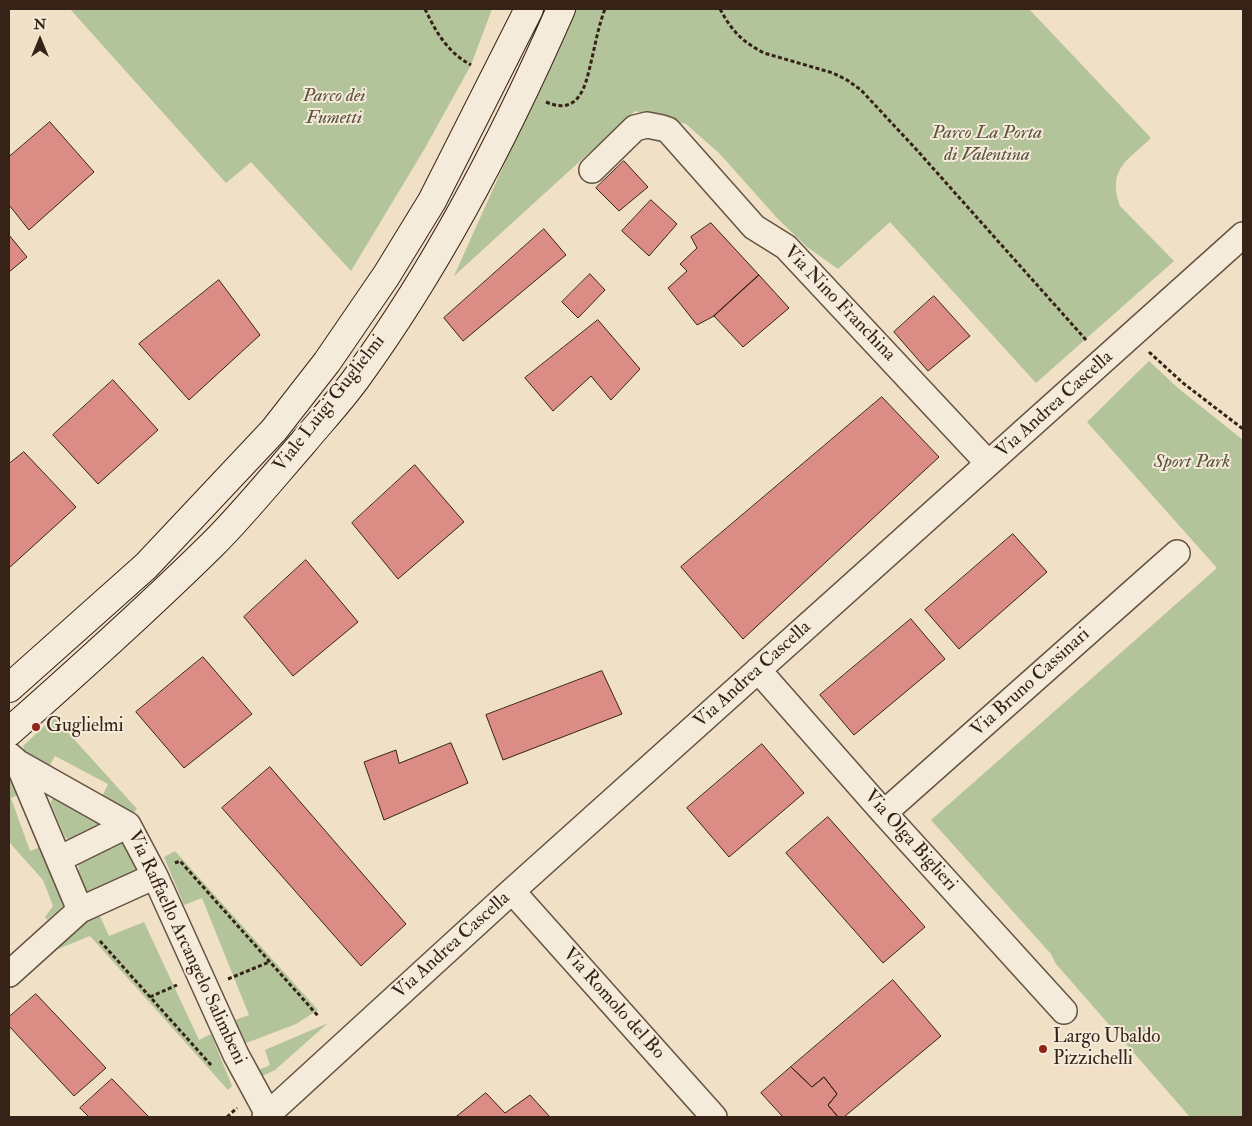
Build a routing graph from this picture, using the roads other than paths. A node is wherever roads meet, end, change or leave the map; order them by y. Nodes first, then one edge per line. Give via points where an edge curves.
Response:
1 (529, 9) edge
2 (561, 9) edge
3 (592, 170) dead end
4 (1243, 235) edge
5 (988, 463) junction
6 (1177, 553) dead end
7 (758, 670) junction
8 (9, 688) edge
9 (9, 732) edge
10 (13, 759) edge
11 (884, 813) junction
12 (128, 825) junction
13 (58, 859) junction
14 (155, 876) junction
15 (512, 891) junction
16 (80, 910) junction
17 (9, 974) edge
18 (1064, 1011) dead end
19 (266, 1116) edge
20 (714, 1117) edge

1 - 8 street, Viale Luigi Guglielmi via 432,201 327,362 274,430 146,566
2 - 9 street, Viale Luigi Guglielmi via 524,91 460,217 358,377 214,543
3 - 5 street, Via Nino Franchina via 634,128 647,125 668,130 754,227 786,247
4 - 5 street, Via Andrea Cascella
5 - 7 street, Via Andrea Cascella
6 - 11 street, Via Bruno Cassinari
7 - 11 street, Via Olga Biglieri
7 - 15 street, Via Andrea Cascella
10 - 12 street, Via Raffaello Arcangelo Salimbeni
10 - 13 street
11 - 18 street, Via Olga Biglieri
12 - 13 street
12 - 14 street, Via Raffaello Arcangelo Salimbeni
13 - 16 street
14 - 16 street
14 - 19 street, Via Raffaello Arcangelo Salimbeni
15 - 19 street, Via Andrea Cascella
15 - 20 street, Via Romolo del Bo
16 - 17 street

